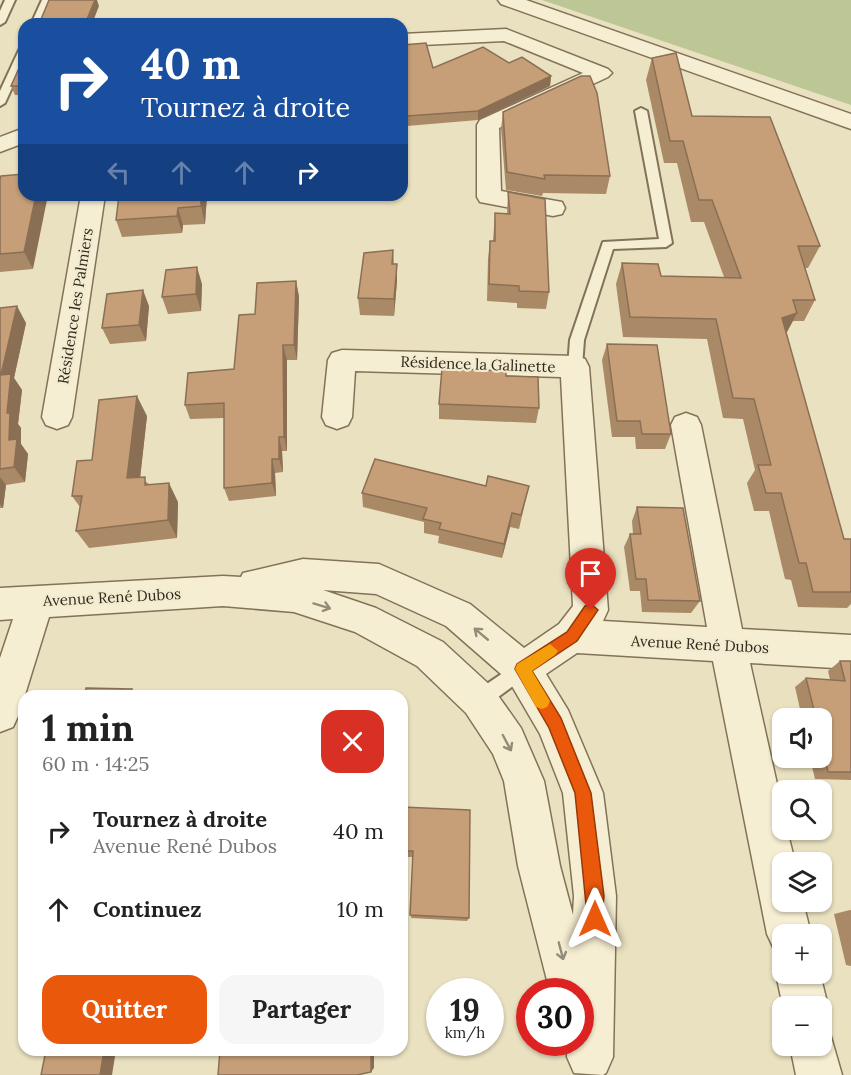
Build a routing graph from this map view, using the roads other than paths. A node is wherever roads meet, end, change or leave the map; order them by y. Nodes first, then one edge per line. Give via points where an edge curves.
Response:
1 (10, 0) edge
2 (47, 0) edge
3 (508, 0) edge
4 (39, 18) edge
5 (0, 22) edge
6 (408, 40) edge
7 (18, 63) edge
8 (0, 103) edge
9 (641, 111) dead end
10 (851, 122) edge
11 (18, 138) edge
12 (0, 145) edge
13 (92, 201) edge
14 (553, 208) dead end
15 (575, 367) junction
16 (57, 417) dead end
17 (337, 417) dead end
18 (686, 425) dead end
19 (223, 591) junction
20 (36, 602) junction
21 (0, 604) edge
22 (572, 636) junction
23 (728, 646) junction
24 (851, 652) edge
25 (522, 669) junction
26 (479, 700) junction
27 (0, 714) edge
28 (787, 924) edge
29 (568, 978) edge
30 (591, 978) edge
31 (815, 1056) edge
32 (819, 1075) edge

1 - 5 lane
2 - 4 lane
3 - 10 street
6 - 14 street via 506,35 601,73 488,125 489,197
7 - 8 lane
9 - 15 lane via 666,243 608,245 577,340
11 - 12 street
13 - 16 street, Résidence les Palmiers
15 - 17 street, Résidence la Galinette via 342,360
15 - 22 street, Résidence la Galinette via 591,610
18 - 23 street
19 - 20 street, Avenue René Dubos
25 -> 19 street, Avenue René Dubos via 458,615 379,579 303,574
19 -> 26 street, Avenue René Dubos via 294,597 364,619 430,654
20 - 21 street, Avenue René Dubos
20 - 27 street
22 - 23 street, Avenue René Dubos
22 - 25 street
23 - 24 street, Avenue René Dubos
23 - 28 street
25 - 26 lane
25 - 30 street, Avenue René Dubos via 555,723 583,793 595,896
26 -> 29 street, Avenue René Dubos via 507,741 524,781 539,866
31 - 32 street

